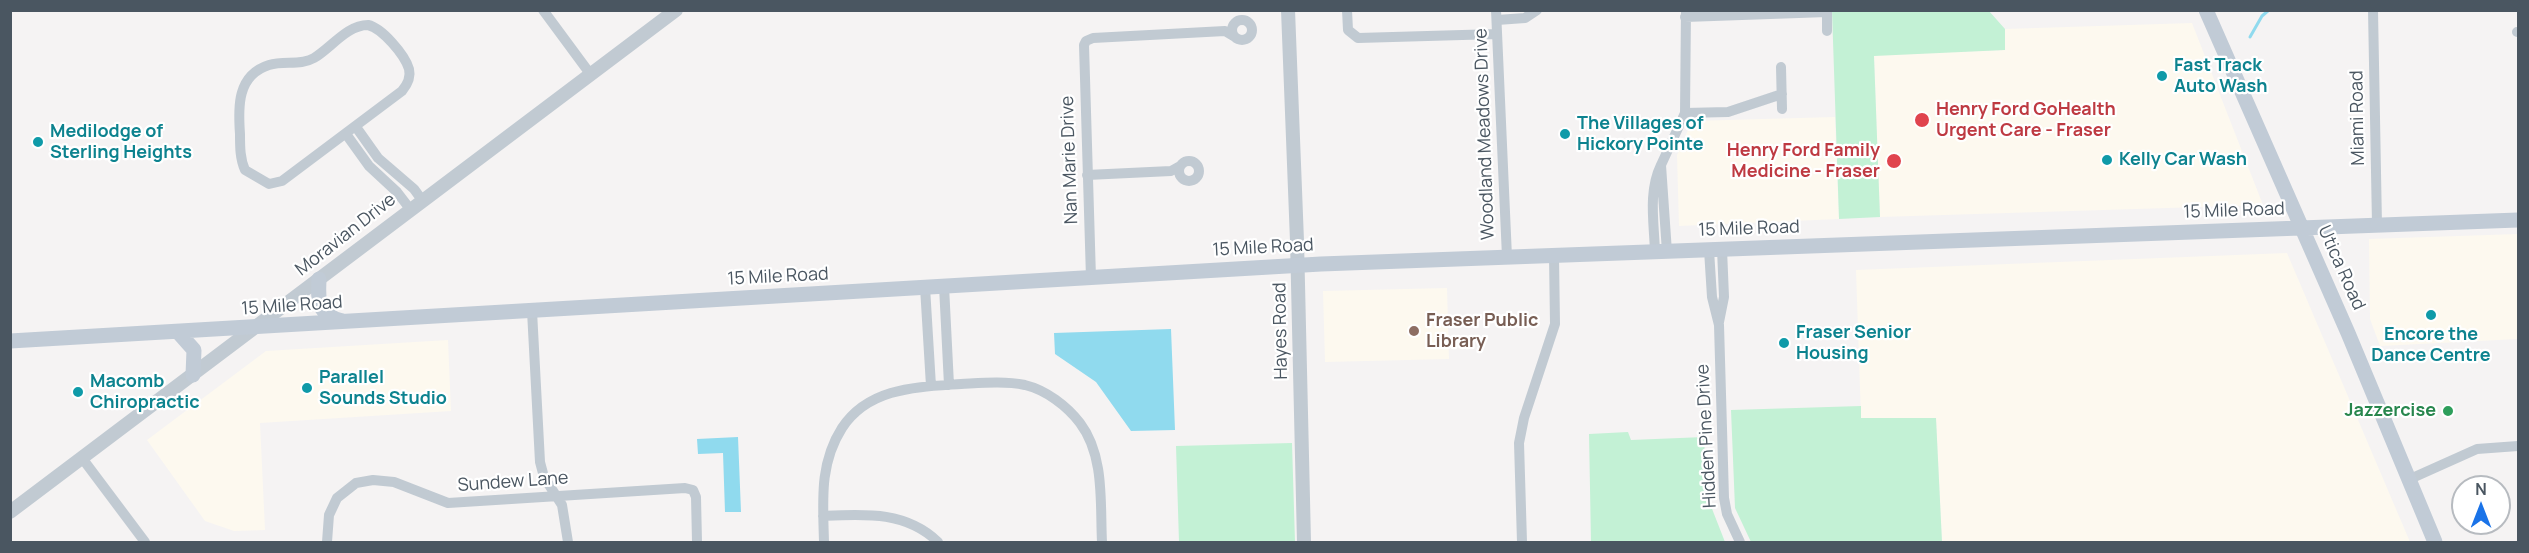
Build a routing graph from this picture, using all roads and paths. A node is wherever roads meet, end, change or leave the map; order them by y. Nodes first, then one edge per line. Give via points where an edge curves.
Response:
1 (543, 10) edge
2 (676, 10) edge
3 (1288, 10) edge
4 (1347, 10) edge
5 (1537, 10) edge
6 (2206, 10) edge
7 (2373, 10) edge
8 (1827, 11) edge
9 (1685, 14) edge
10 (1496, 15) edge
11 (1231, 31) dead end
12 (1827, 31) dead end
13 (1497, 34) junction
14 (1781, 67) dead end
15 (591, 75) junction
16 (1782, 94) junction
17 (1782, 109) dead end
18 (1685, 113) junction
19 (356, 127) junction
20 (346, 134) junction
21 (1177, 171) dead end
22 (1087, 175) junction
23 (422, 200) junction
24 (410, 209) junction
25 (2518, 220) edge
26 (2377, 225) junction
27 (2302, 228) junction
28 (1716, 250) junction
29 (1661, 252) junction
30 (1554, 256) junction
31 (1507, 257) junction
32 (1298, 266) junction
33 (1091, 278) junction
34 (319, 279) junction
35 (944, 286) junction
36 (925, 287) junction
37 (532, 311) junction
38 (345, 322) junction
39 (256, 327) junction
40 (178, 332) junction
41 (10, 342) edge
42 (193, 375) junction
43 (949, 385) junction
44 (932, 386) junction
45 (2518, 446) edge
46 (82, 458) junction
47 (2410, 479) junction
48 (555, 495) junction
49 (10, 512) edge
50 (823, 516) junction
51 (145, 543) edge
52 (327, 543) edge
53 (568, 543) edge
54 (697, 543) edge
55 (824, 543) edge
56 (938, 543) edge
57 (1102, 543) edge
58 (1304, 543) edge
59 (1521, 543) edge
60 (1740, 543) edge
61 (2435, 543) edge

1 - 15 street
2 - 15 street, Moravian Drive
3 - 32 street, Hayes Road
4 - 13 street via 1348,30 1358,38
5 - 10 street via 1525,18
6 - 27 main road, Utica Road
7 - 26 street, Miami Road
8 - 9 street
8 - 12 street
9 - 18 street
10 - 13 street, Woodland Meadows Drive
11 - 22 street, Nan Marie Drive via 1086,41 1083,50
13 - 31 street, Woodland Meadows Drive
14 - 16 street
15 - 23 street, Moravian Drive
16 - 17 street
16 - 18 street via 1728,112
18 - 29 street via 1654,178
19 - 20 street
19 - 20 street via 402,91 409,76 407,64 384,33 372,26 356,27 309,61 261,68 239,95 242,163 251,175 269,184 286,179
19 - 23 street via 378,158
20 - 24 street via 369,166
21 - 22 street
22 - 33 street, Nan Marie Drive
23 - 24 street, Moravian Drive
24 - 34 street, Moravian Drive
25 - 26 main road, 15 Mile Road
26 - 27 main road, 15 Mile Road
27 - 28 main road, 15 Mile Road
27 - 47 main road, Utica Road
28 - 29 main road, 15 Mile Road
28 - 60 street, Hidden Pine Drive via 1712,297 1719,325 1724,498
29 - 30 main road, 15 Mile Road
30 - 31 main road, 15 Mile Road
30 - 59 street via 1555,324 1519,443
31 - 32 main road, 15 Mile Road
32 - 33 main road, 15 Mile Road
32 - 58 street, Hayes Road
33 - 35 main road, 15 Mile Road
34 - 38 main road via 322,309
34 - 39 street, Moravian Drive
35 - 36 main road, 15 Mile Road
35 - 43 street
36 - 37 main road, 15 Mile Road
36 - 44 street
37 - 38 main road, 15 Mile Road
37 - 48 street via 537,447 544,477
38 - 39 main road, 15 Mile Road
39 - 40 main road, 15 Mile Road
39 - 42 street, Moravian Drive
40 - 41 main road, 15 Mile Road
40 - 42 main road via 194,350
42 - 46 street, Moravian Drive
43 - 44 street
43 - 57 street via 1006,382 1027,386 1068,410 1090,440 1099,471
44 - 50 street via 876,398 843,426 825,467
45 - 47 street via 2477,449
46 - 49 street, Moravian Drive
46 - 51 street
47 - 61 main road, Utica Road
48 - 52 street, Sundew Lane via 448,503 394,482 356,483 337,498 329,514
48 - 53 street via 562,505
48 - 54 street, Sundew Lane via 693,490
50 - 55 street
50 - 56 street via 890,517 912,524

